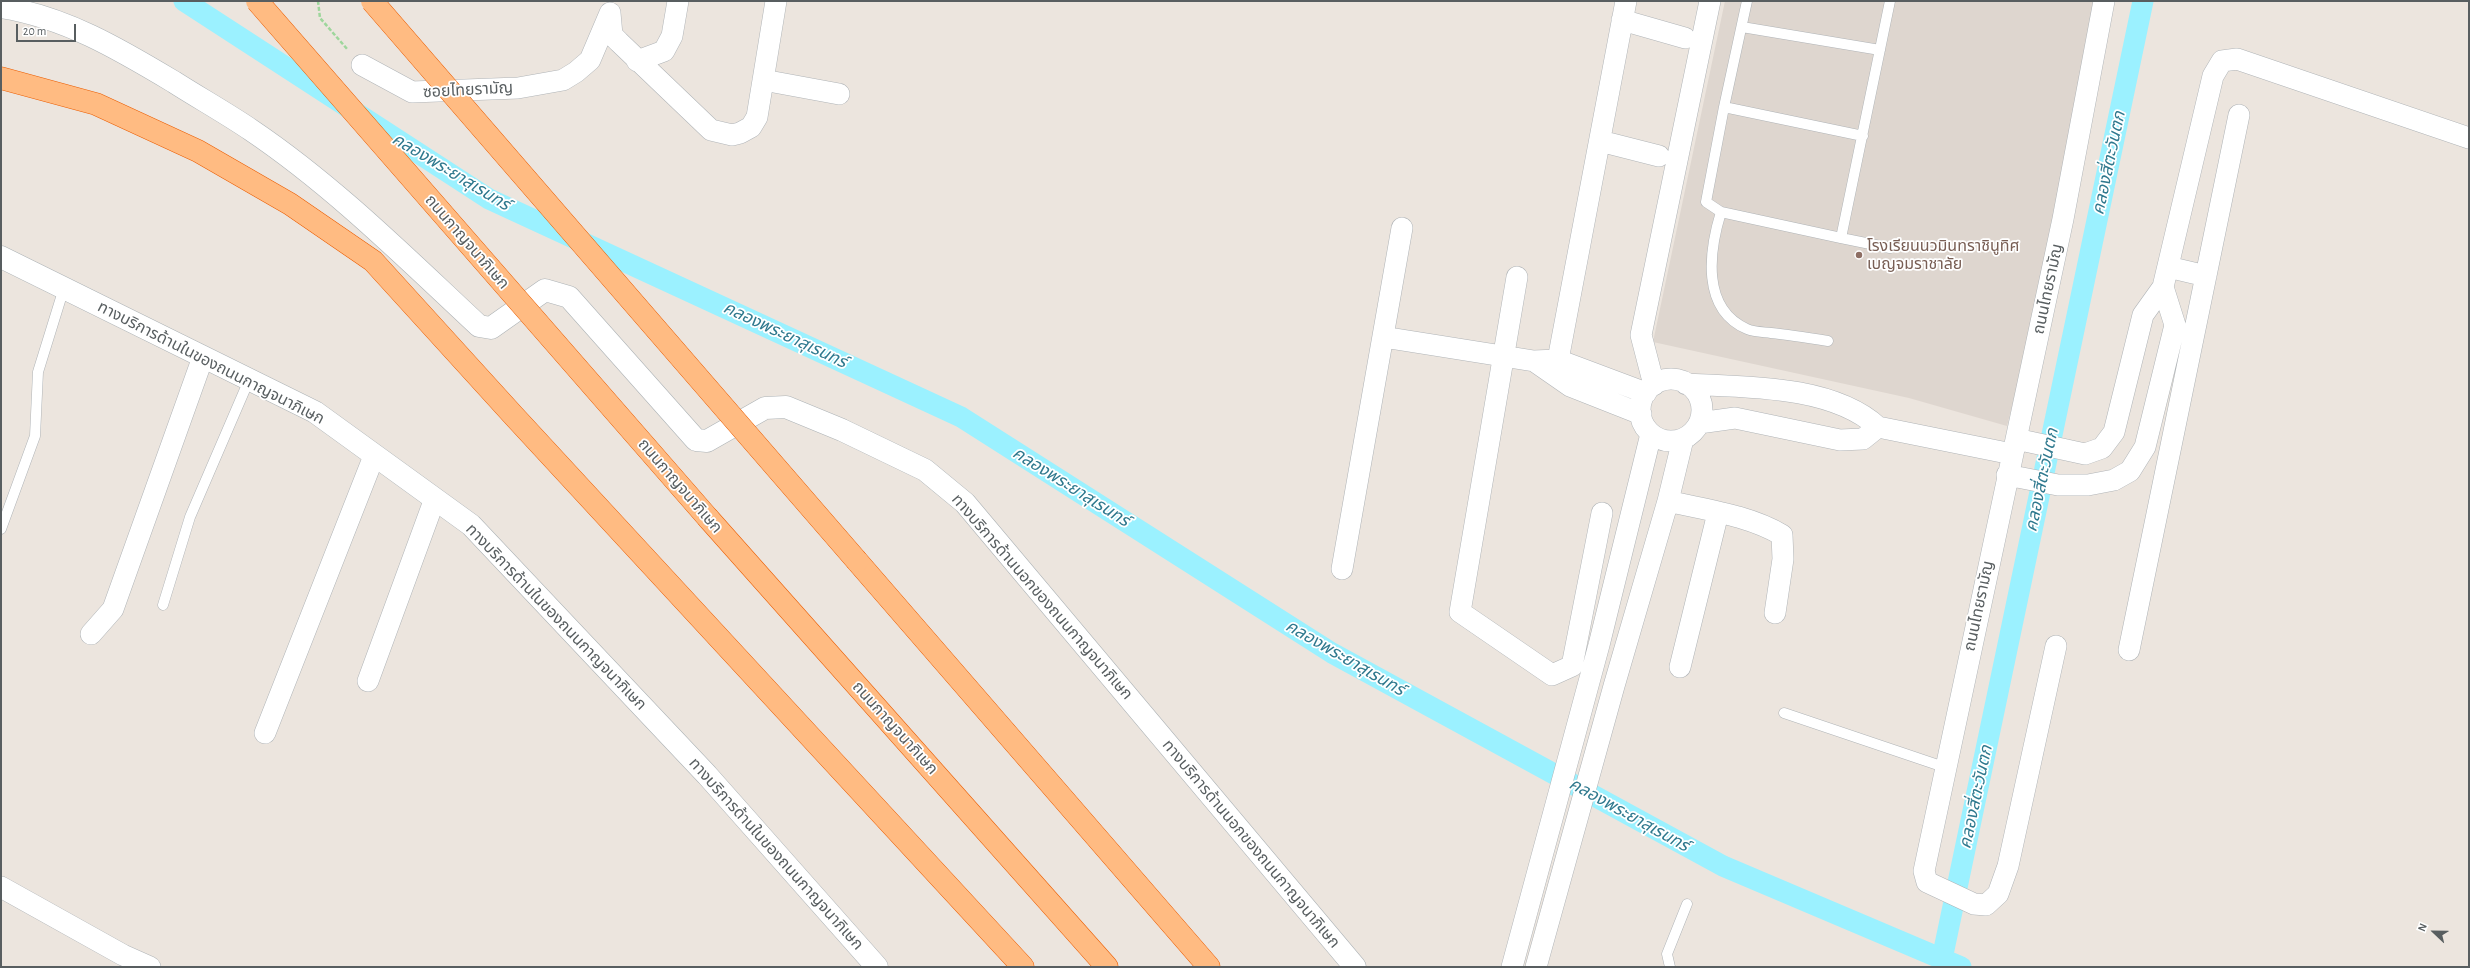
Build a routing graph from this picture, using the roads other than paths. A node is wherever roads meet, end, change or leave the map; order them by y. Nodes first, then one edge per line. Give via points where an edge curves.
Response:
1 (257, 1) edge
2 (372, 1) edge
3 (678, 1) edge
4 (776, 1) edge
5 (1710, 1) edge
6 (1748, 1) edge
7 (1890, 1) edge
8 (2104, 1) edge
9 (1, 7) edge
10 (612, 7) edge
11 (1624, 11) edge
12 (1742, 27) junction
13 (1685, 38) dead end
14 (1880, 50) junction
15 (637, 61) junction
16 (362, 65) road end
17 (1, 78) edge
18 (763, 80) junction
19 (839, 94) dead end
20 (1724, 107) junction
21 (2239, 114) dead end
22 (1863, 136) junction
23 (2469, 138) edge
24 (1600, 141) junction
25 (1659, 156) dead end
26 (1721, 212) junction
27 (1402, 228) dead end
28 (1842, 238) junction
29 (1890, 248) dead end
30 (1, 257) edge
31 (2206, 276) junction
32 (1517, 277) dead end
33 (2165, 277) junction
34 (64, 288) junction
35 (1383, 337) junction
36 (1828, 341) dead end
37 (1503, 356) junction
38 (203, 357) junction
39 (1558, 360) junction
40 (1534, 361) junction
41 (249, 380) junction
42 (1686, 384) junction
43 (1650, 389) junction
44 (1640, 414) junction
45 (1699, 423) junction
46 (1878, 427) junction
47 (1651, 434) junction
48 (1683, 438) junction
49 (2020, 445) junction
50 (374, 456) junction
51 (2015, 476) junction
52 (434, 501) junction
53 (1668, 501) junction
54 (1602, 513) dead end
55 (1718, 513) junction
56 (1, 529) edge
57 (1342, 569) dead end
58 (163, 606) dead end
59 (1775, 613) dead end
60 (91, 634) dead end
61 (1598, 645) junction
62 (2056, 646) dead end
63 (2129, 650) dead end
64 (1625, 653) junction
65 (1680, 667) dead end
66 (368, 681) dead end
67 (1784, 713) dead end
68 (265, 733) dead end
69 (1944, 768) junction
70 (1, 887) edge
71 (1687, 904) dead end
72 (1527, 915) junction
73 (1549, 923) junction
74 (150, 967) edge
75 (876, 967) edge
76 (1023, 967) edge
77 (1107, 967) edge
78 (1209, 967) edge
79 (1355, 967) edge
80 (1512, 967) edge
81 (1536, 967) edge
82 (1670, 967) edge

1 - 77 highway, ถนนกาญจนาภิเษก, bridge via 708,518
2 - 78 highway, bridge
3 - 15 street via 672,36 664,51
4 - 18 street
5 - 43 street via 1641,335
6 - 12 lane
7 - 14 lane
8 - 49 street, ถนนไทยรามัญ
9 - 79 main road, ทางบริการด้านนอกของถนนกาญจนาภิเษก via 28,11 69,25 129,55 251,130 346,204 479,326 490,328 545,290 569,297 696,440 707,441 765,408 786,407 842,430 925,470 965,503
10 - 15 street via 612,34
10 - 16 street, ซอยไทยรามัญ via 590,60 563,80 518,88 412,92
11 - 13 street
11 - 24 street
12 - 14 lane
12 - 20 lane
14 - 22 lane
15 - 18 street via 711,130 732,136 751,127 757,116
17 - 76 highway via 96,104 198,151 290,204 373,261
18 - 19 street
20 - 22 lane
20 - 26 lane via 1706,202
21 - 31 street
22 - 28 lane
23 - 33 street via 2237,59 2222,61 2213,76
24 - 25 street
24 - 39 street
26 - 28 lane
26 - 36 lane via 1713,239 1711,280 1719,301 1731,320 1748,329
27 - 35 street
28 - 29 lane
30 - 34 main road, ทางบริการด้านในของถนนกาญจนาภิเษก
31 - 33 street
31 - 63 street
32 - 37 street
33 - 49 street via 2143,315 2114,432 2102,448 2085,454
33 - 51 street via 2175,325 2145,447 2130,471 2114,480 2088,485 2058,485
34 - 38 main road, ทางบริการด้านในของถนนกาญจนาภิเษก
34 - 56 lane via 38,372 35,436
35 - 37 street
35 - 57 street
37 - 40 street
37 - 54 street via 1460,612 1552,675 1572,666
38 - 41 main road, ทางบริการด้านในของถนนกาญจนาภิเษก
38 - 60 street via 113,609
39 - 40 street
39 - 43 street
40 - 44 street via 1570,386
41 - 50 main road, ทางบริการด้านในของถนนกาญจนาภิเษก via 315,412
41 - 58 lane via 190,517
42 - 43 street via 1670,380
42 - 45 street via 1699,396
42 - 46 street via 1755,388 1840,403 1865,415
43 - 44 street via 1642,399
44 - 47 street via 1642,422
45 - 46 street via 1735,418 1840,440 1863,439
45 - 48 street via 1695,430
46 - 49 street
47 - 48 street via 1666,441
47 - 61 street
48 - 53 street
49 - 51 street, ถนนไทยรามัญ
50 - 52 main road, ทางบริการด้านในของถนนกาญจนาภิเษก
50 - 68 street
51 - 69 street, ถนนไทยรามัญ
52 - 66 street
52 - 75 main road, ทางบริการด้านในของถนนกาญจนาภิเษก via 470,526 685,752
53 - 55 street
53 - 64 street
55 - 59 street via 1769,528 1782,535 1783,558
55 - 65 street
61 - 64 street
61 - 72 street
62 - 69 street, ถนนไทยรามัญ via 2008,866 1998,894 1986,905 1974,904 1927,882 1924,871
64 - 73 street
67 - 69 lane
70 - 74 street
71 - 82 lane via 1667,954
72 - 73 street
72 - 80 street
73 - 81 street

